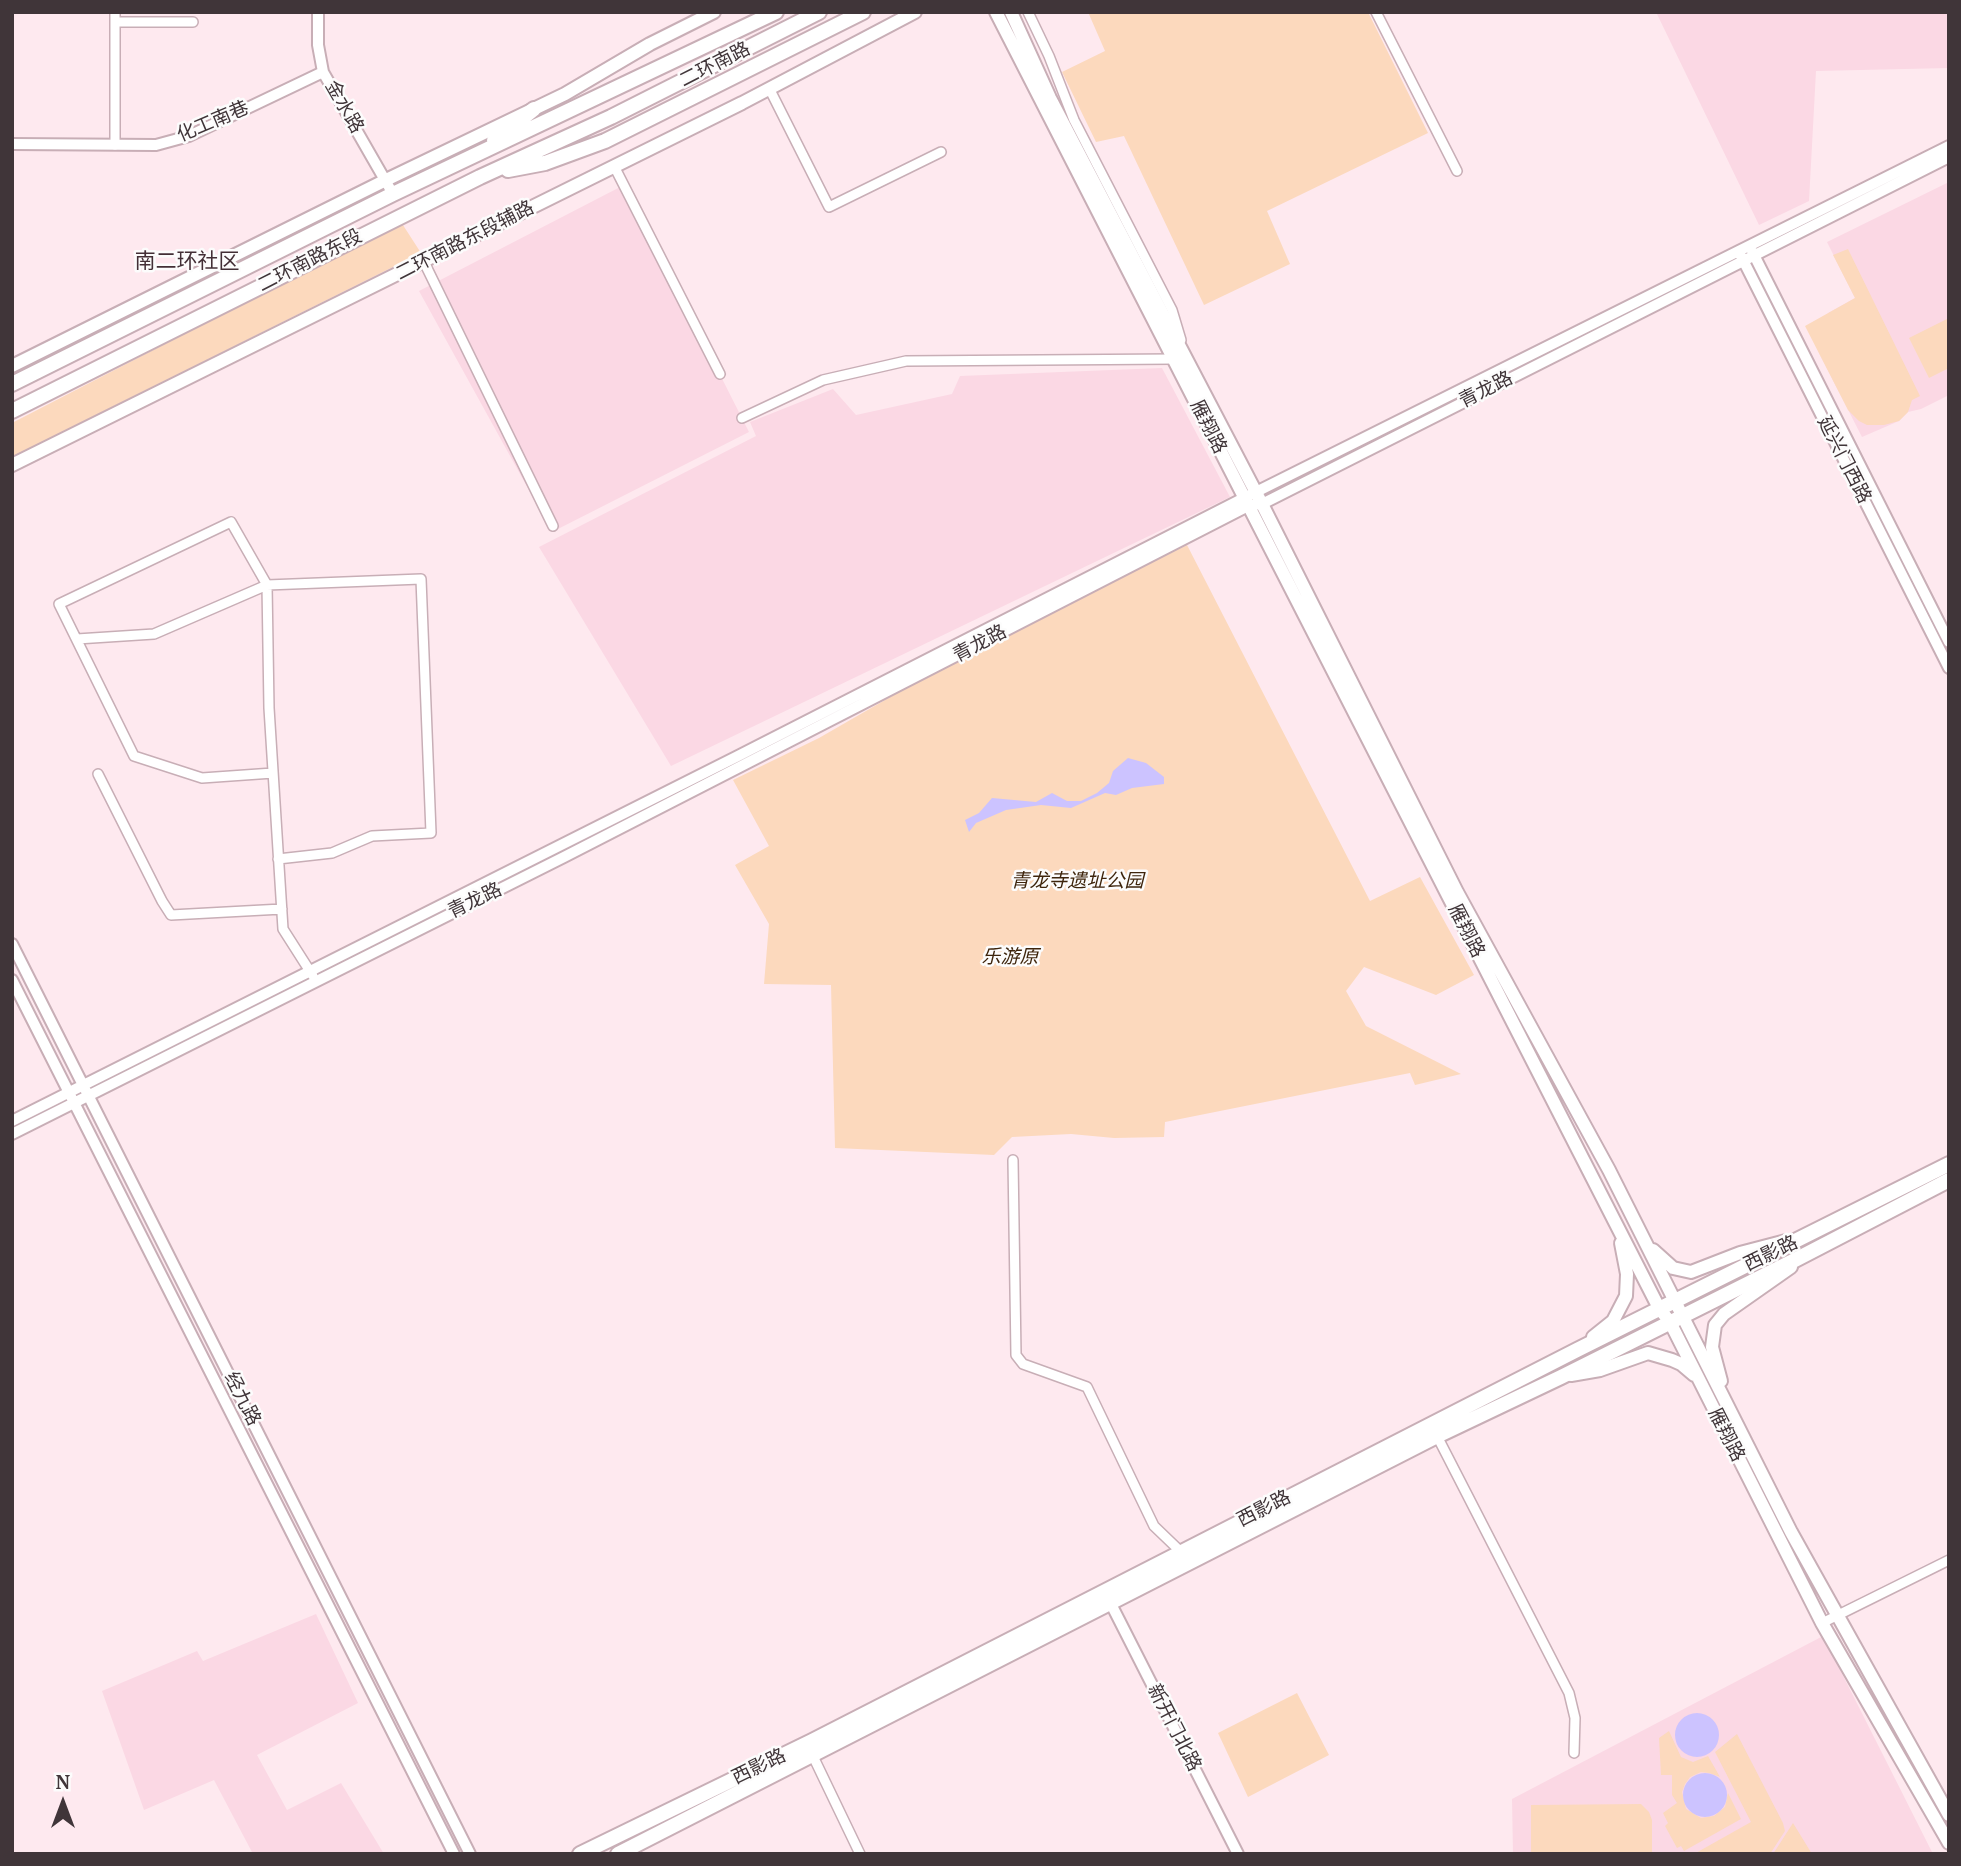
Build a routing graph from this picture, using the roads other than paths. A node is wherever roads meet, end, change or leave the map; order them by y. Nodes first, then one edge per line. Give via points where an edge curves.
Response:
1 (318, 12) edge
2 (714, 12) edge
3 (770, 12) edge
4 (776, 12) edge
5 (818, 12) edge
6 (848, 12) edge
7 (863, 12) edge
8 (915, 12) edge
9 (996, 12) edge
10 (1011, 12) edge
11 (1028, 12) edge
12 (1376, 12) edge
13 (115, 17) edge
14 (193, 22) dead end
15 (798, 23) junction
16 (750, 25) junction
17 (323, 72) junction
18 (769, 88) junction
19 (598, 98) joint
20 (534, 109) junction
21 (611, 117) joint
22 (12, 144) edge
23 (115, 145) junction
24 (1949, 146) edge
25 (941, 152) dead end
26 (1949, 157) edge
27 (470, 159) junction
28 (614, 166) junction
29 (1457, 171) dead end
30 (480, 177) junction
31 (386, 180) junction
32 (393, 194) junction
33 (1752, 251) junction
34 (1741, 256) junction
35 (424, 261) junction
36 (1180, 357) junction
37 (12, 366) edge
38 (720, 374) dead end
39 (12, 384) edge
40 (12, 411) edge
41 (742, 418) dead end
42 (12, 465) edge
43 (1253, 500) junction
44 (554, 526) dead end
45 (267, 585) junction
46 (77, 639) junction
47 (1949, 642) edge
48 (1949, 668) edge
49 (273, 773) junction
50 (97, 774) dead end
51 (278, 859) junction
52 (282, 909) junction
53 (12, 944) edge
54 (313, 976) junction
55 (12, 980) edge
56 (82, 1084) junction
57 (69, 1091) junction
58 (88, 1096) junction
59 (75, 1102) junction
60 (12, 1121) edge
61 (12, 1134) edge
62 (1013, 1160) dead end
63 (1949, 1164) edge
64 (1949, 1180) edge
65 (1617, 1226) junction
66 (1807, 1236) junction
67 (1642, 1237) junction
68 (1814, 1250) junction
69 (1673, 1301) junction
70 (1659, 1308) junction
71 (1676, 1319) junction
72 (1577, 1350) junction
73 (1561, 1377) junction
74 (1700, 1382) junction
75 (1733, 1418) junction
76 (1437, 1436) junction
77 (1180, 1551) junction
78 (1949, 1560) edge
79 (1110, 1602) junction
80 (1836, 1616) junction
81 (1822, 1623) junction
82 (809, 1749) junction
83 (1574, 1753) dead end
84 (1949, 1815) edge
85 (1949, 1843) edge
86 (454, 1854) edge
87 (470, 1854) edge
88 (580, 1854) edge
89 (618, 1854) edge
90 (860, 1854) edge
91 (1238, 1854) edge

1 - 17 street, 金水路
2 - 20 main road
3 - 16 main road
4 - 16 main road, 二环南路
5 - 15 main road, 二环南路
6 - 15 main road
7 - 30 main road via 605,141 545,163
8 - 18 main road, 二环南路东段辅路
9 - 36 main road, 雁翔路
10 - 36 main road, 雁翔路
11 - 36 street via 1074,120 1172,310
12 - 29 street
13 - 14 street
13 - 23 street
15 - 21 main road, 二环南路
16 - 19 main road, 二环南路
17 - 23 street, 化工南巷 via 189,135 156,145
17 - 31 street, 金水路
18 - 25 street via 829,207
18 - 28 main road, 二环南路东段辅路
19 - 27 main road, 二环南路东段
20 - 27 main road
20 - 31 main road
21 - 30 main road, 二环南路东段
22 - 23 street, 化工南巷
24 - 33 street, 青龙路
26 - 33 street, 青龙路
27 - 32 main road, 二环南路东段
28 - 35 main road, 二环南路东段辅路
28 - 38 street
30 - 40 main road, 二环南路东段
31 - 32 street, 金水路
31 - 37 main road
32 - 39 main road, 二环南路东段
33 - 34 street, 青龙路
33 - 47 street, 延兴门西路
34 - 43 street, 青龙路
34 - 48 street, 延兴门西路
35 - 42 main road, 二环南路东段辅路
35 - 44 street
36 - 41 street via 906,361 823,380
36 - 43 main road, 雁翔路
43 - 54 street, 青龙路 via 778,736
43 - 65 main road, 雁翔路
43 - 67 main road, 雁翔路
45 - 46 street via 154,634
45 - 46 street via 231,522 59,604
45 - 49 street
45 - 51 street via 421,579 431,833 372,836 332,853
46 - 49 street via 134,756 202,778
49 - 51 street
50 - 52 street via 171,915
51 - 52 street
52 - 54 street via 283,929
53 - 56 street, 经九路
54 - 56 street, 青龙路
54 - 58 street, 青龙路
55 - 57 street, 经九路
56 - 57 street, 青龙路
56 - 58 street, 经九路
57 - 59 street, 经九路
57 - 60 street, 青龙路
58 - 59 street, 青龙路
58 - 87 street, 经九路
59 - 61 street, 青龙路
59 - 86 street, 经九路
62 - 77 street via 1016,1355 1023,1364 1087,1387 1154,1526
63 - 66 main road, 西影路
64 - 68 main road, 西影路
65 - 70 main road, 雁翔路
65 - 72 main road via 1627,1274 1626,1296 1613,1321
66 - 67 main road via 1740,1253 1691,1272 1669,1265
66 - 69 main road, 西影路
67 - 69 main road, 雁翔路
68 - 71 main road, 西影路
68 - 75 main road via 1714,1325 1713,1354
69 - 70 main road, 西影路
69 - 71 main road, 雁翔路
70 - 71 main road, 雁翔路
70 - 72 main road, 西影路
71 - 73 main road, 西影路
71 - 74 main road, 雁翔路
71 - 75 main road, 雁翔路
72 - 77 main road, 西影路
73 - 74 main road via 1600,1370 1648,1353 1681,1364
73 - 76 main road, 西影路
74 - 81 main road, 雁翔路
75 - 80 main road, 雁翔路
76 - 79 main road, 西影路
76 - 83 street via 1569,1693 1576,1718
77 - 82 main road, 西影路
78 - 80 street
79 - 82 main road, 西影路
79 - 91 street, 新开门北路
80 - 81 street
80 - 84 main road, 雁翔路
81 - 85 main road, 雁翔路
82 - 88 main road, 西影路
82 - 89 main road, 西影路
82 - 90 street

